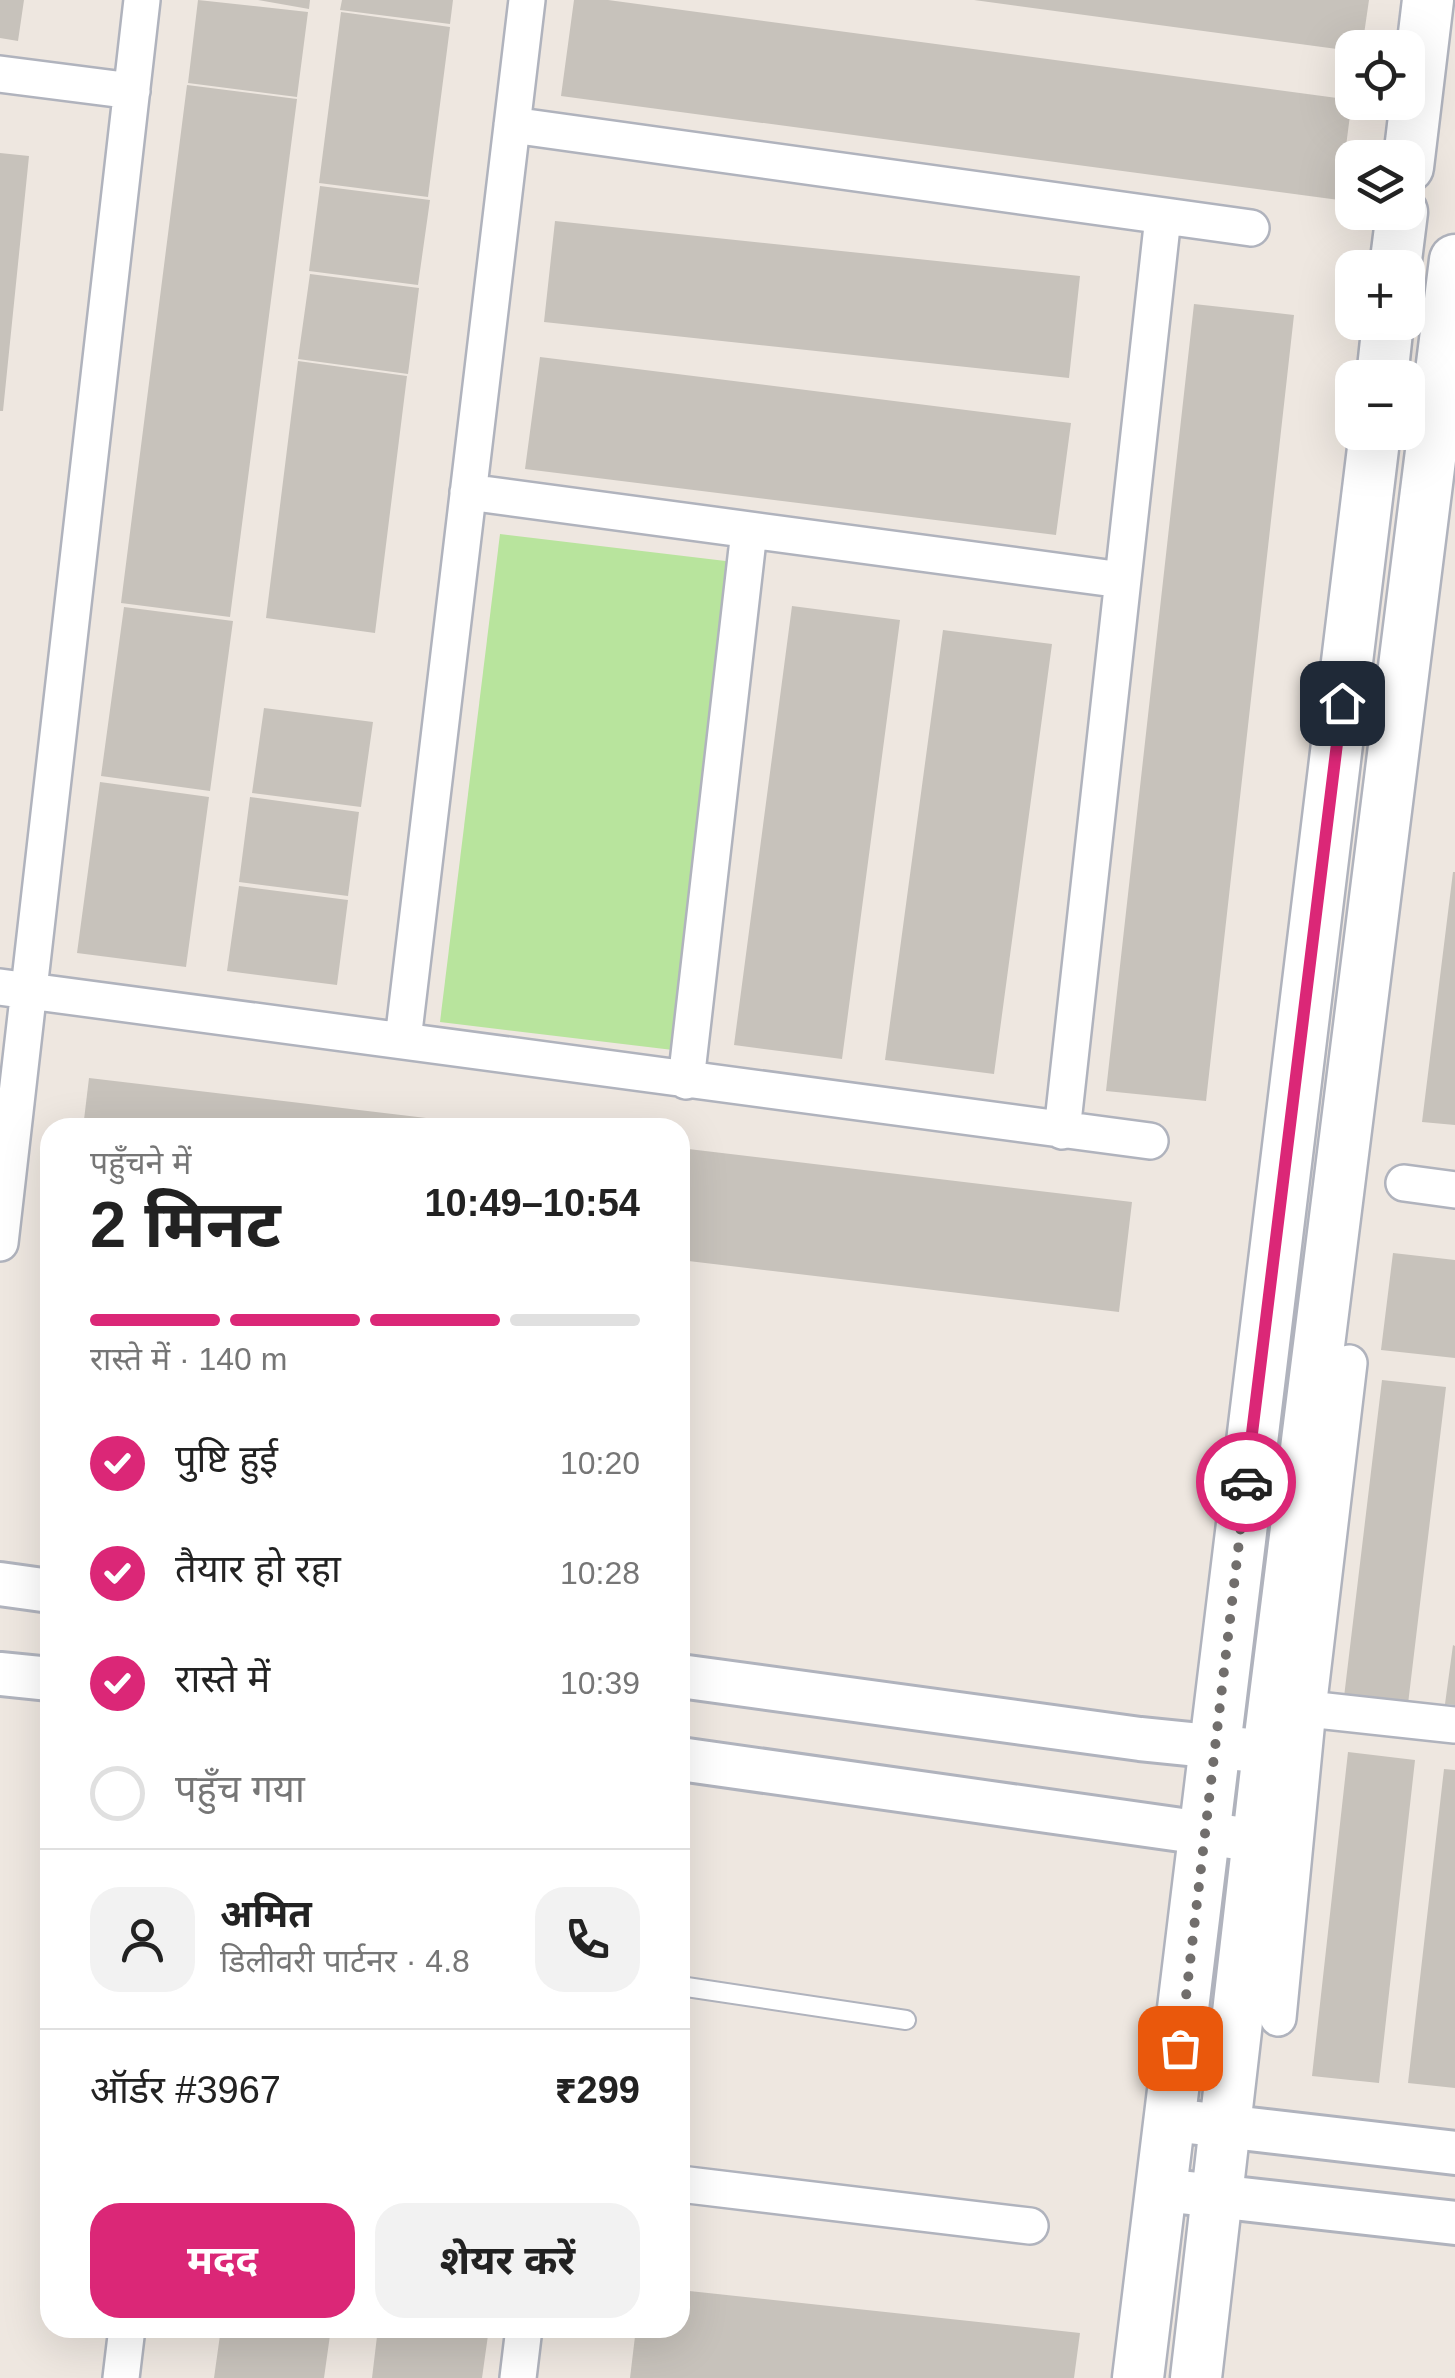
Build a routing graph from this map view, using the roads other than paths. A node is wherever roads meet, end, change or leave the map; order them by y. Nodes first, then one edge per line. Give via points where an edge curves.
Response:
1 (142, 0) edge
2 (527, 0) edge
3 (1428, 0) edge
4 (0, 74) edge
5 (132, 91) junction
6 (512, 125) junction
7 (1411, 140) edge
8 (1163, 217) junction
9 (1251, 228) dead end
10 (1455, 260) edge
11 (1373, 450) edge
12 (468, 492) junction
13 (749, 531) junction
14 (1122, 580) junction
15 (14, 989) edge
16 (403, 1040) junction
17 (686, 1081) junction
18 (1062, 1131) junction
19 (1150, 1141) dead end
20 (1404, 1183) dead end
21 (1455, 1190) edge
22 (0, 1243) edge
23 (1349, 1363) dead end
24 (0, 1584) edge
25 (40, 1590) edge
26 (0, 1674) edge
27 (690, 1677) edge
28 (40, 1678) edge
29 (1308, 1709) junction
30 (1455, 1725) edge
31 (1214, 1747) junction
32 (1268, 1752) junction
33 (690, 1760) edge
34 (1204, 1831) junction
35 (1258, 1842) junction
36 (690, 1988) edge
37 (1278, 2018) dead end
38 (906, 2020) dead end
39 (1172, 2120) junction
40 (1227, 2126) junction
41 (1455, 2153) edge
42 (690, 2185) edge
43 (1163, 2190) junction
44 (1218, 2196) junction
45 (1455, 2224) edge
46 (1030, 2226) dead end
47 (126, 2338) edge
48 (523, 2338) edge
49 (121, 2378) edge
50 (518, 2378) edge
51 (1138, 2378) edge
52 (1196, 2378) edge

1 - 5 street
2 - 6 street
3 - 7 main road
4 - 5 street
5 - 15 street
6 - 8 street
6 - 12 street
8 - 9 street
8 - 14 street
10 - 32 main road
11 - 31 main road
12 - 13 street
12 - 16 street
13 - 14 street
13 - 17 street
14 - 18 street
15 - 16 street
15 - 22 street
16 - 17 street
17 - 18 street
18 - 19 street
20 - 21 street
23 - 29 street
24 - 25 street
26 - 28 street
27 - 31 street
29 - 30 street
29 - 37 street
31 - 32 street
31 - 34 main road
32 - 35 main road
33 - 34 street
34 - 35 street
34 - 39 main road
35 - 40 main road
36 - 38 lane
39 - 40 street
39 - 43 main road
40 - 41 street
40 - 44 main road
42 - 46 street
43 - 44 street
43 - 51 main road
44 - 45 street
44 - 52 main road
47 - 49 street
48 - 50 street

